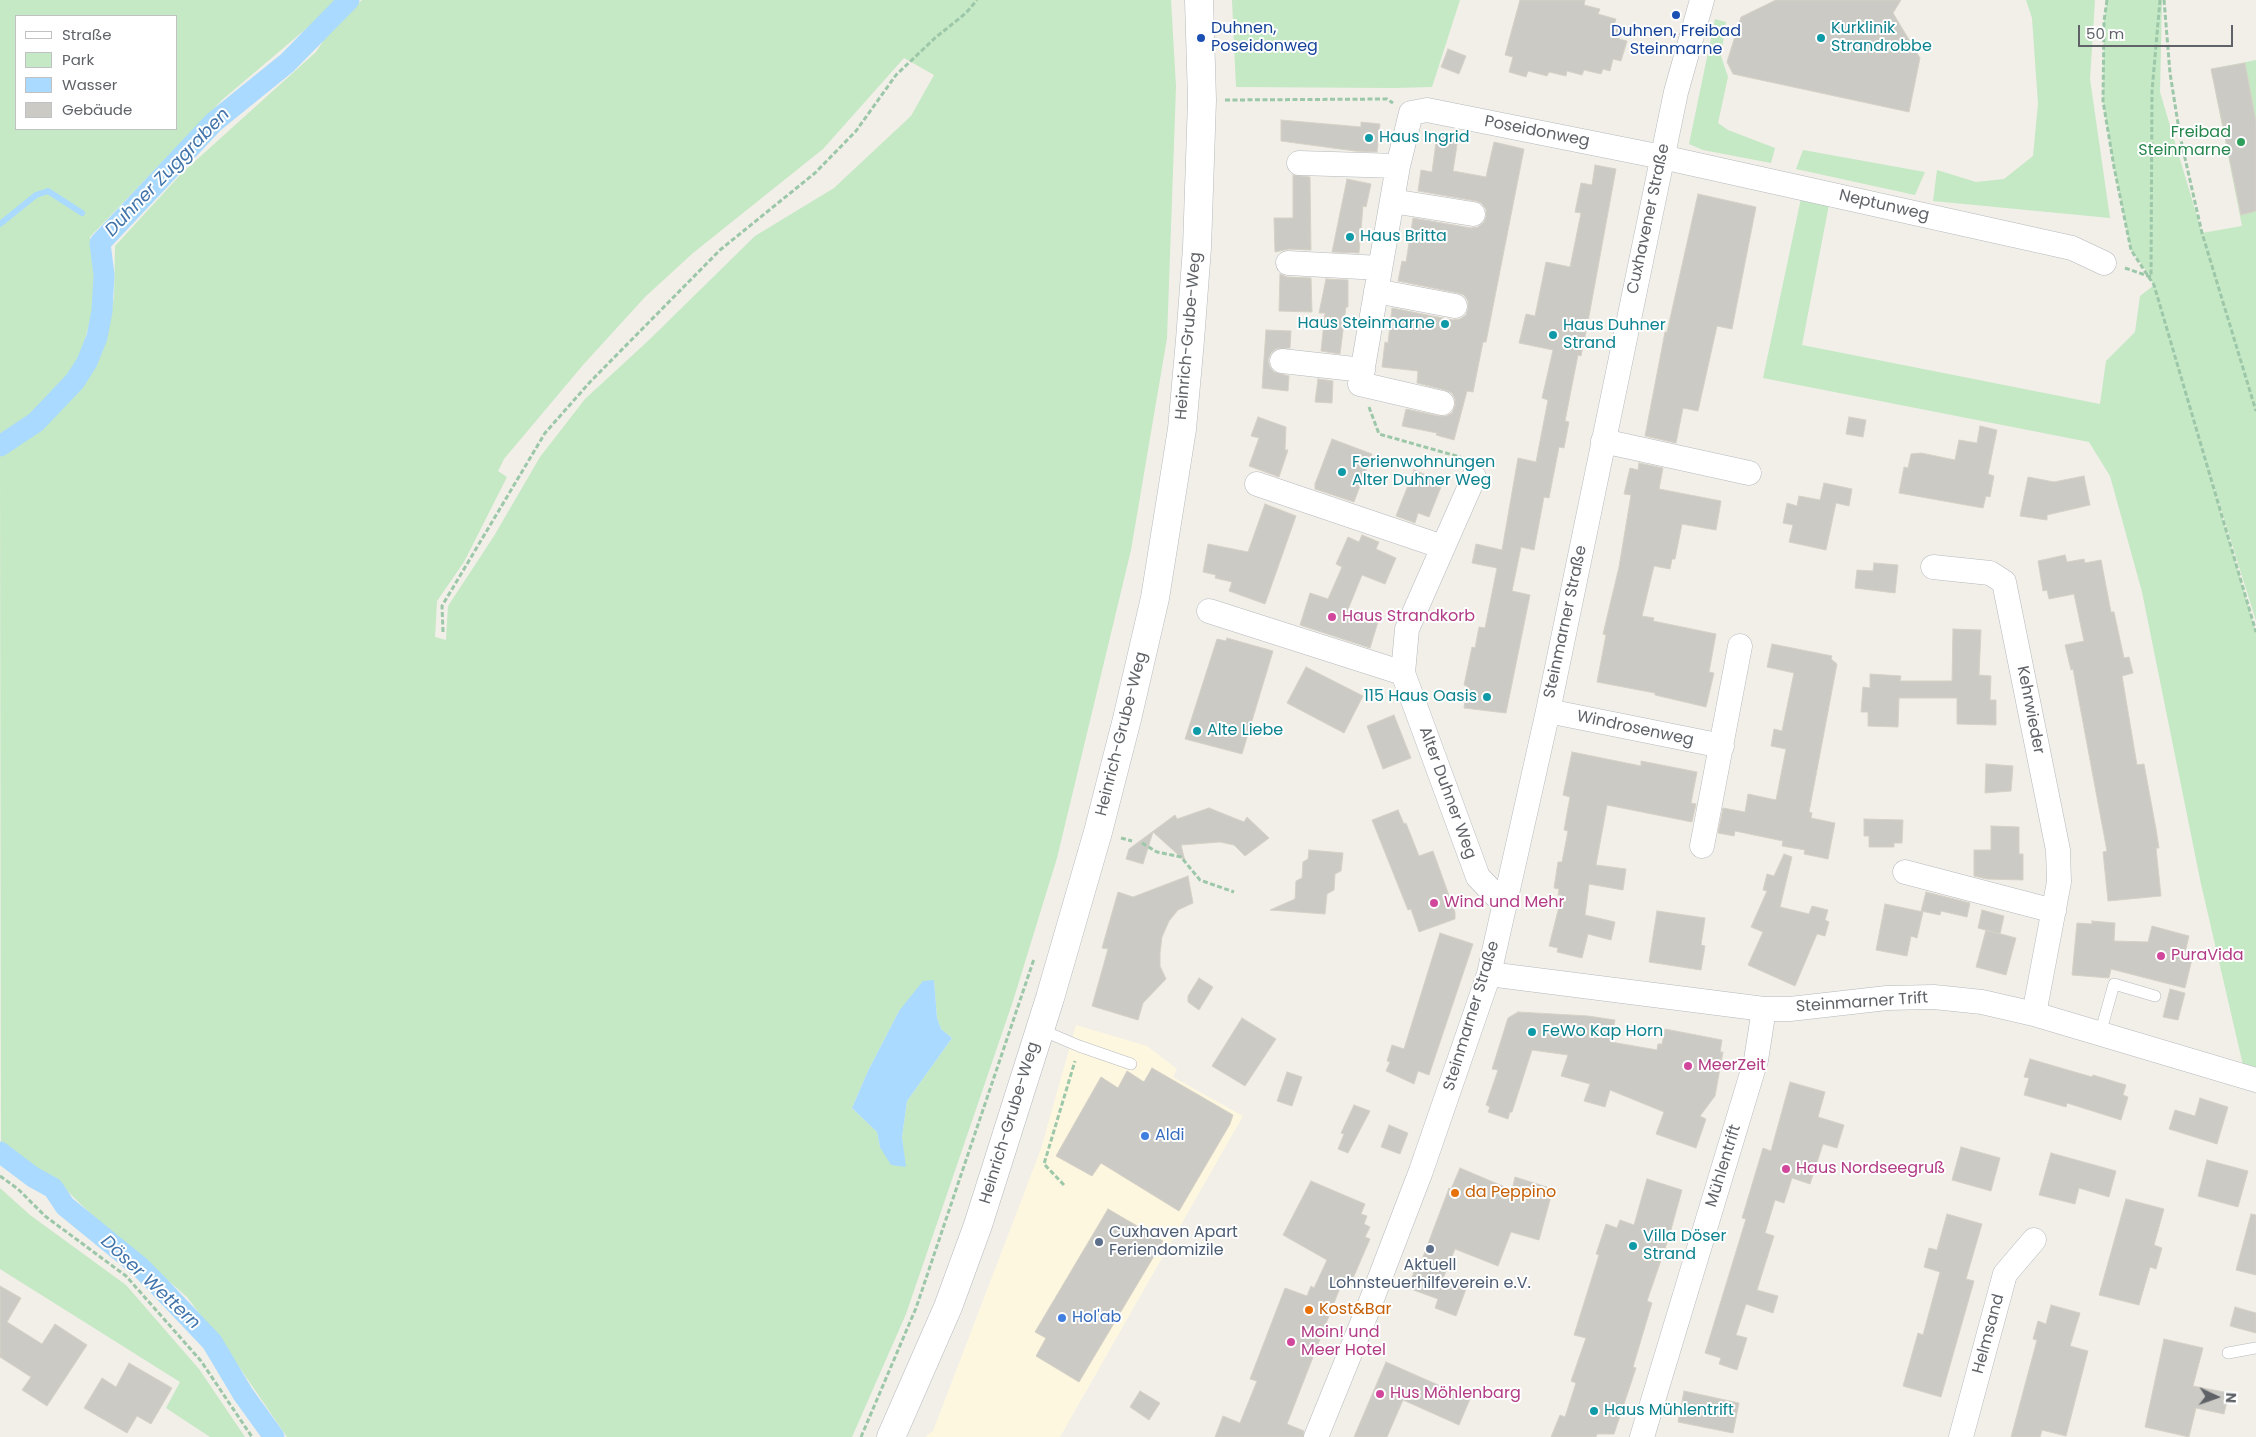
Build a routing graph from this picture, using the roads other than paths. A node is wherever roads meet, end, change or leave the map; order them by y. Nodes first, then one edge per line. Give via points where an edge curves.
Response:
1 (1199, 0) edge
2 (1702, 0) edge
3 (1662, 158) junction
4 (1299, 163) dead end
5 (1398, 166) junction
6 (1392, 201) junction
7 (1473, 214) dead end
8 (1288, 263) dead end
9 (2104, 263) road end
10 (1380, 268) junction
11 (1376, 291) junction
12 (1455, 306) dead end
13 (1282, 361) dead end
14 (1362, 377) junction
15 (1442, 403) dead end
16 (1603, 441) junction
17 (1749, 472) dead end
18 (1474, 477) road end
19 (1257, 484) dead end
20 (1587, 519) joint
21 (1443, 547) junction
22 (1933, 567) dead end
23 (1209, 611) dead end
24 (1740, 646) dead end
25 (1403, 673) junction
26 (1548, 711) junction
27 (1722, 746) junction
28 (1702, 846) dead end
29 (1905, 872) dead end
30 (1505, 905) junction
31 (2054, 910) junction
32 (1489, 974) junction
33 (2155, 996) dead end
34 (1764, 1009) junction
35 (2034, 1014) junction
36 (1039, 1029) junction
37 (2100, 1034) junction
38 (1131, 1064) dead end
39 (2256, 1080) edge
40 (2034, 1240) dead end
41 (2256, 1348) edge
42 (2228, 1354) dead end
43 (891, 1437) edge
44 (1316, 1437) edge
45 (1642, 1437) edge
46 (1961, 1437) edge

1 - 36 street, Heinrich-Grube-Weg via 1202,100 1197,248 1182,429 1155,598 1128,719
2 - 3 street, Cuxhavener Straße via 1676,92
3 - 5 street, Poseidonweg via 1427,110 1411,113
3 - 9 street, Neptunweg via 2072,248
3 - 16 street, Cuxhavener Straße
4 - 5 street
5 - 6 street
6 - 7 street
6 - 10 street
8 - 10 street
10 - 11 street
11 - 12 street
11 - 14 street
13 - 14 street
14 - 15 street
16 - 17 street
16 - 20 street, Cuxhavener Straße
18 - 21 street, Alter Duhner Weg
19 - 21 street
20 - 26 street, Steinmarner Straße
21 - 25 street, Alter Duhner Weg via 1407,629
22 - 31 street, Kehrwieder via 1990,573 2004,582 2058,850 2059,882
23 - 25 street
24 - 27 street
25 - 30 street, Alter Duhner Weg via 1478,877
26 - 27 street, Windrosenweg
26 - 30 street, Steinmarner Straße
27 - 28 street
29 - 31 street
30 - 32 street, Steinmarner Straße
31 - 35 street, Kehrwieder
32 - 34 street, Steinmarner Trift
32 - 44 street, Steinmarner Straße via 1421,1171
33 - 37 lane via 2114,984
34 - 35 street, Steinmarner Trift via 1934,997 1982,1002
34 - 45 street, Mühlentrift via 1756,1060
35 - 37 street, Steinmarner Trift
36 - 38 lane
36 - 43 street, Heinrich-Grube-Weg via 978,1225 948,1307
37 - 39 street, Steinmarner Trift
40 - 46 street, Helmsand via 2005,1274
41 - 42 lane

